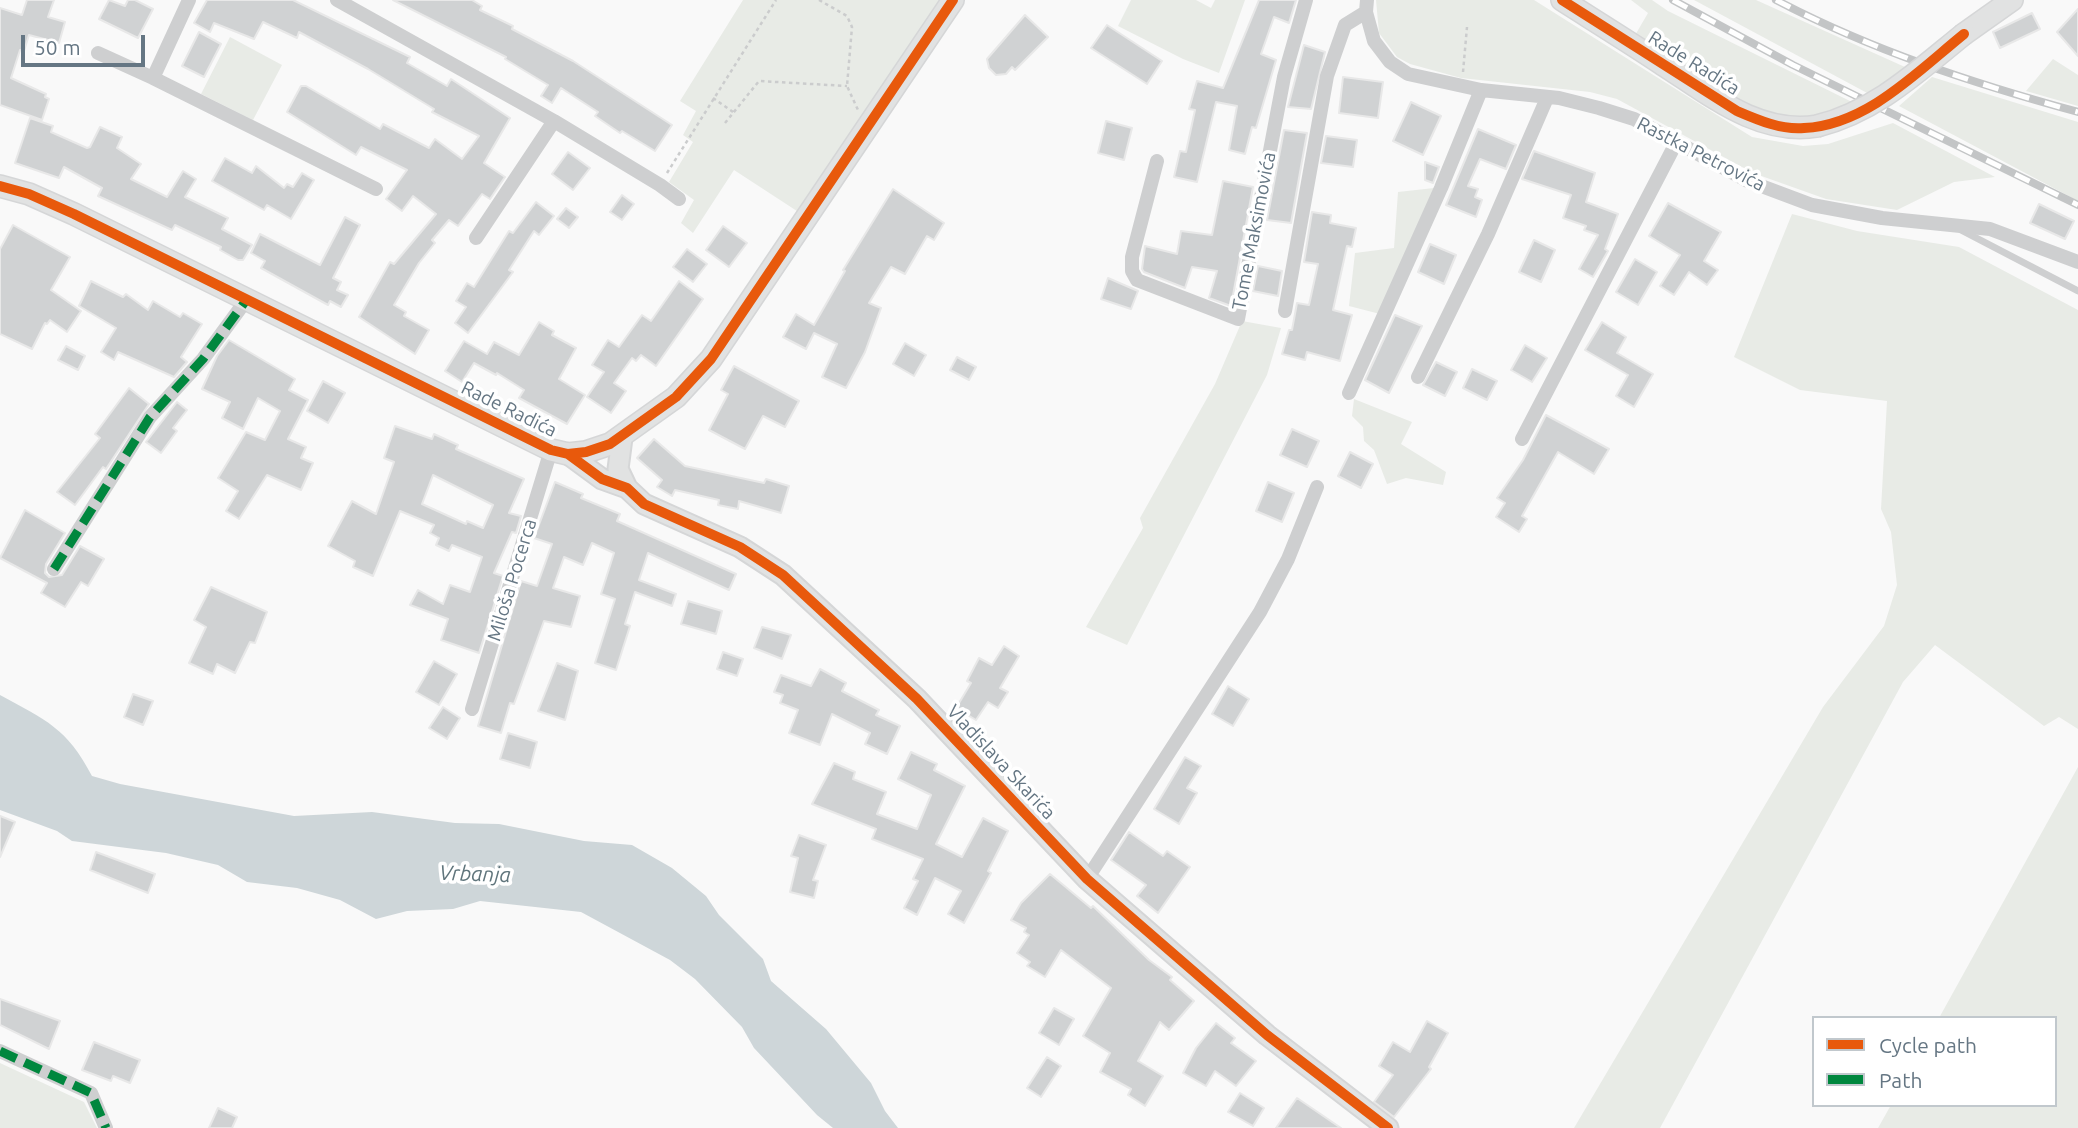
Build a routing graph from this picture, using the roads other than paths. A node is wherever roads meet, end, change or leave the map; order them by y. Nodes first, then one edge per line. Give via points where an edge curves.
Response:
1 (189, 0) edge
2 (337, 0) edge
3 (953, 0) edge
4 (1306, 0) edge
5 (1563, 0) edge
6 (2011, 0) edge
7 (1366, 6) edge
8 (98, 53) dead end
9 (153, 78) junction
10 (1481, 90) junction
11 (1547, 98) junction
12 (554, 121) junction
13 (1676, 143) junction
14 (1157, 161) dead end
15 (0, 186) edge
16 (376, 189) dead end
17 (679, 199) dead end
18 (1948, 222) junction
19 (476, 238) dead end
20 (2078, 261) edge
21 (2078, 291) edge
22 (247, 299) junction
23 (1285, 311) dead end
24 (1418, 377) dead end
25 (1349, 393) dead end
26 (622, 438) junction
27 (1522, 439) dead end
28 (560, 452) junction
29 (1317, 487) dead end
30 (626, 488) junction
31 (54, 569) dead end
32 (472, 709) dead end
33 (1087, 879) junction
34 (0, 1051) edge
35 (106, 1128) edge
36 (1388, 1128) edge

1 - 9 street
2 - 12 street
3 - 26 main road, Rade Radića via 711,359 676,397
4 - 14 street, Tome Maksimovića via 1284,77 1238,319 1138,280 1132,271
5 - 6 main road, Rade Radića, bridge via 1737,111 1777,125 1803,128 1855,114 1875,103
7 - 10 street, Rastka Petrovića via 1374,41 1400,70
7 - 23 street via 1345,25 1327,76
8 - 9 street
9 - 16 street
10 - 11 street, Rastka Petrovića
10 - 25 street
11 - 13 street, Rastka Petrovića via 1634,119
11 - 24 street via 1488,234
12 - 17 street
12 - 19 street
13 - 18 street, Rastka Petrovića via 1748,181 1812,205 1882,218
13 - 27 street
15 - 22 main road, Rade Radića via 51,204
18 - 20 street, Rastka Petrovića via 2001,232
18 - 21 lane
22 - 28 main road, Rade Radića
22 - 31 street via 204,359 150,417
26 - 28 main road, Rade Radića via 597,450
26 - 30 street via 618,469
28 - 30 street, Vladislava Skarića via 602,479
28 - 32 street, Miloša Pocerca
29 - 33 street via 1260,612
30 - 33 street, Vladislava Skarića via 644,504 740,547 783,575 917,699
33 - 36 street, Vladislava Skarića via 1267,1035
34 - 35 street via 90,1093

